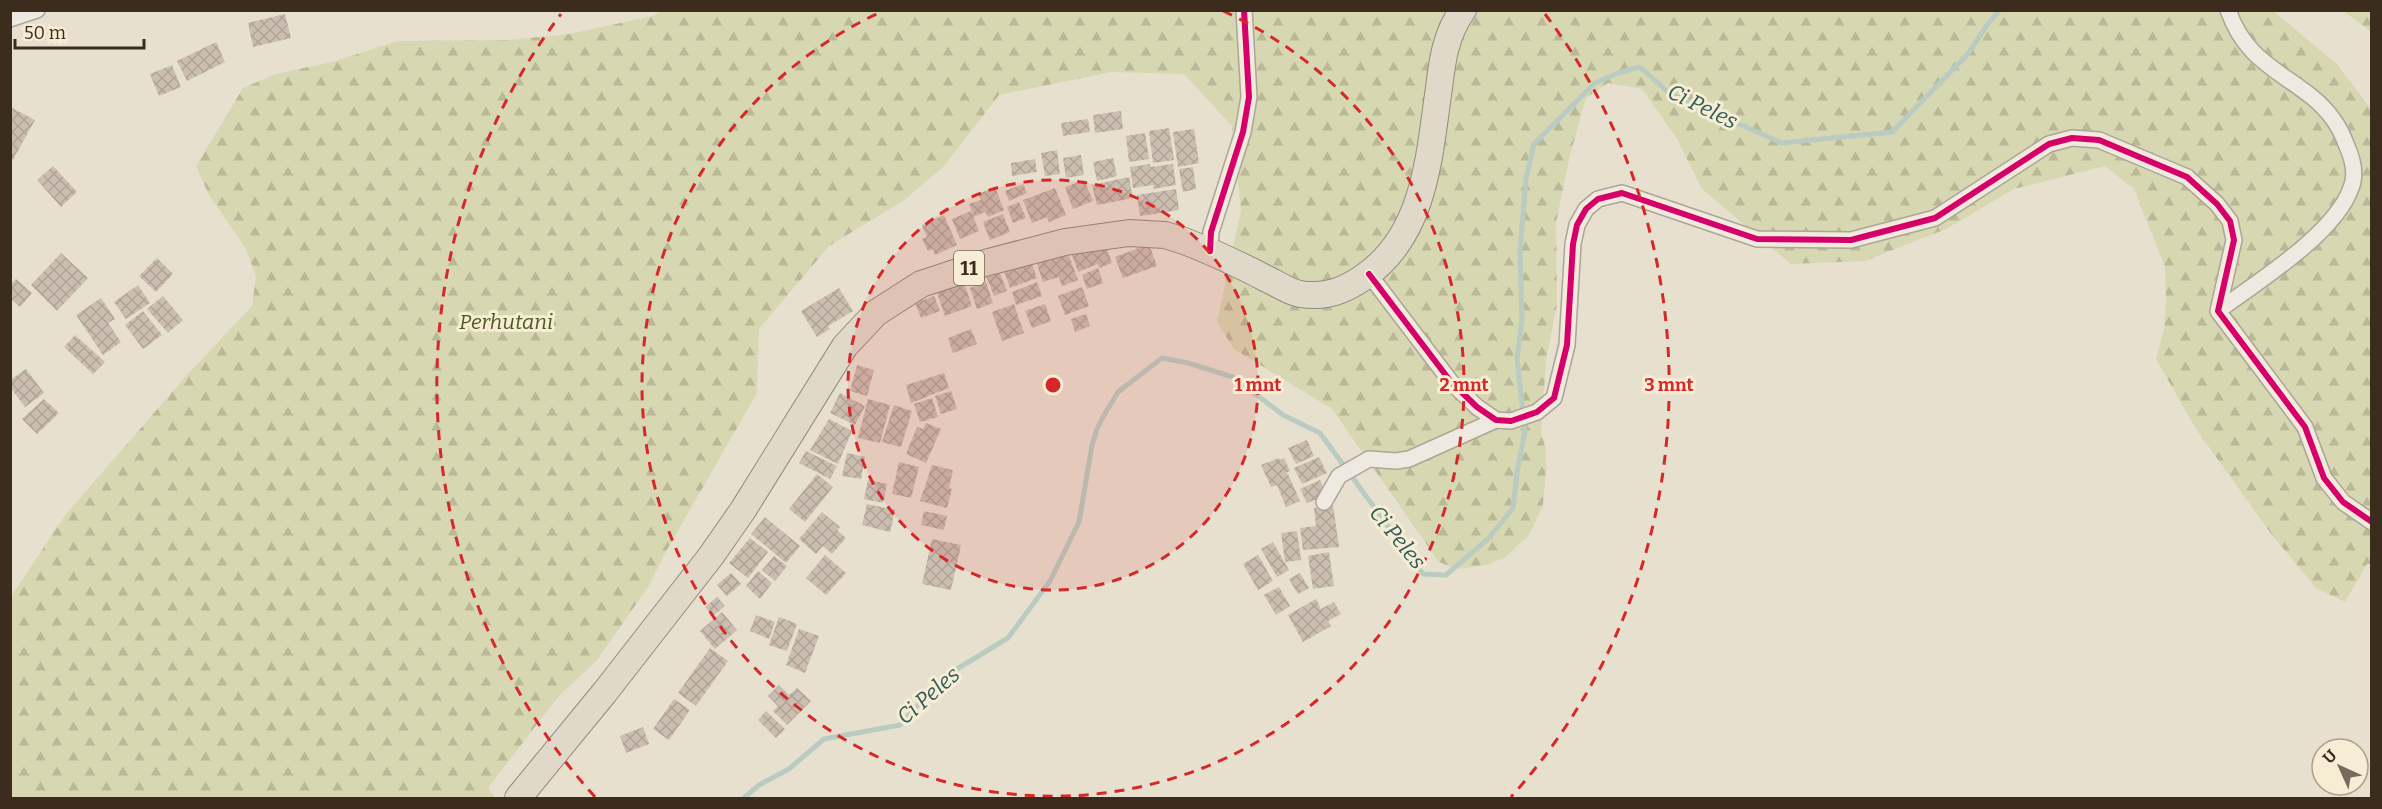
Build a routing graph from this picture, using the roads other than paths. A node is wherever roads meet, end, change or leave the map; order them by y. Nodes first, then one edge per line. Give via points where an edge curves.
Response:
1 (37, 10) edge
2 (1244, 10) edge
3 (1463, 10) edge
4 (2228, 10) edge
5 (10, 19) edge
6 (1210, 251) junction
7 (1369, 274) junction
8 (2218, 311) junction
9 (1504, 421) junction
10 (1324, 502) dead end
11 (2372, 522) edge
12 (518, 798) edge

1 - 5 street
2 - 6 street via 1249,97 1243,132 1211,232
3 - 7 highway, 11 via 1448,38 1423,189 1400,241
4 - 8 street via 2233,26 2249,50 2313,98 2339,124 2353,161 2352,187 2332,219 2313,240
6 - 7 highway, 11 via 1305,295 1328,295
6 - 12 highway, 11 via 1165,235 1147,233 1065,242 938,278 876,313 845,346 711,556
7 - 9 street via 1450,382 1477,407
8 - 9 street via 2235,240 2230,221 2187,177 2099,140 2072,138 2049,144 1935,218 1851,240 1758,239 1622,193 1598,199 1586,209 1577,225 1567,345 1554,398 1537,412
8 - 11 street via 2305,427 2324,478 2343,502
9 - 10 street via 1409,459 1369,459 1339,476

